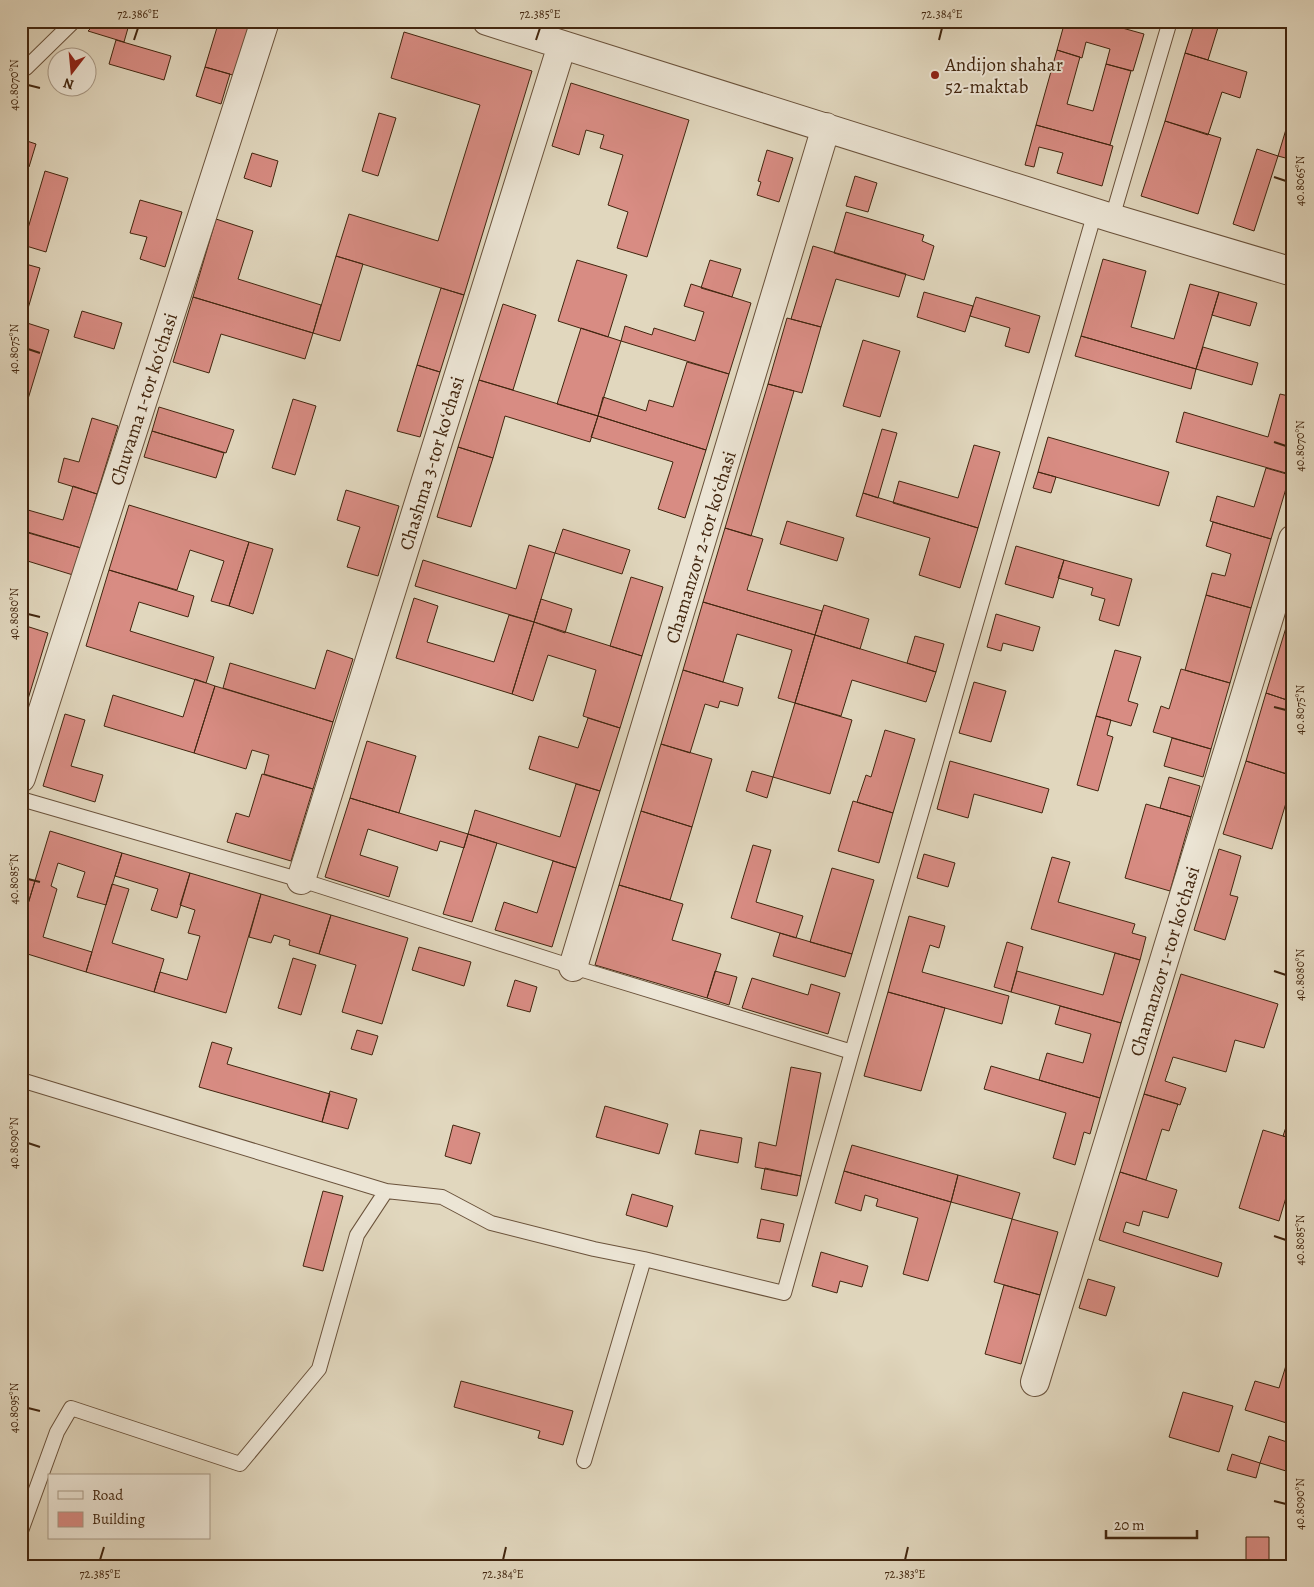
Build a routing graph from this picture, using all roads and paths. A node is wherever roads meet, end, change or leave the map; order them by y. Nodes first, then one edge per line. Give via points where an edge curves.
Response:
1 (74, 21) edge
2 (265, 21) edge
3 (487, 21) edge
4 (1170, 21) edge
5 (562, 45) junction
6 (21, 70) edge
7 (826, 127) junction
8 (1104, 215) junction
9 (1293, 272) edge
10 (1293, 539) edge
11 (21, 778) edge
12 (21, 798) edge
13 (301, 880) junction
14 (573, 967) junction
15 (852, 1052) junction
16 (21, 1080) edge
17 (386, 1191) junction
18 (644, 1259) junction
19 (1035, 1382) dead end
20 (584, 1461) dead end
21 (21, 1531) edge

1 - 6 lane
2 - 11 street, Chuvama 1-tor koʻchasi
3 - 5 street
4 - 8 lane
5 - 7 street
5 - 13 street, Chashma 3-tor koʻchasi
7 - 8 street
7 - 14 street, Chamanzor 2-tor koʻchasi
8 - 9 street
8 - 15 lane
10 - 19 street, Chamanzor 1-tor koʻchasi
12 - 13 lane
13 - 14 lane
14 - 15 lane
15 - 18 lane via 784,1293
16 - 17 lane
17 - 18 lane via 442,1197 491,1223
17 - 21 lane via 357,1235 318,1369 240,1464 71,1408 56,1432
18 - 20 lane

